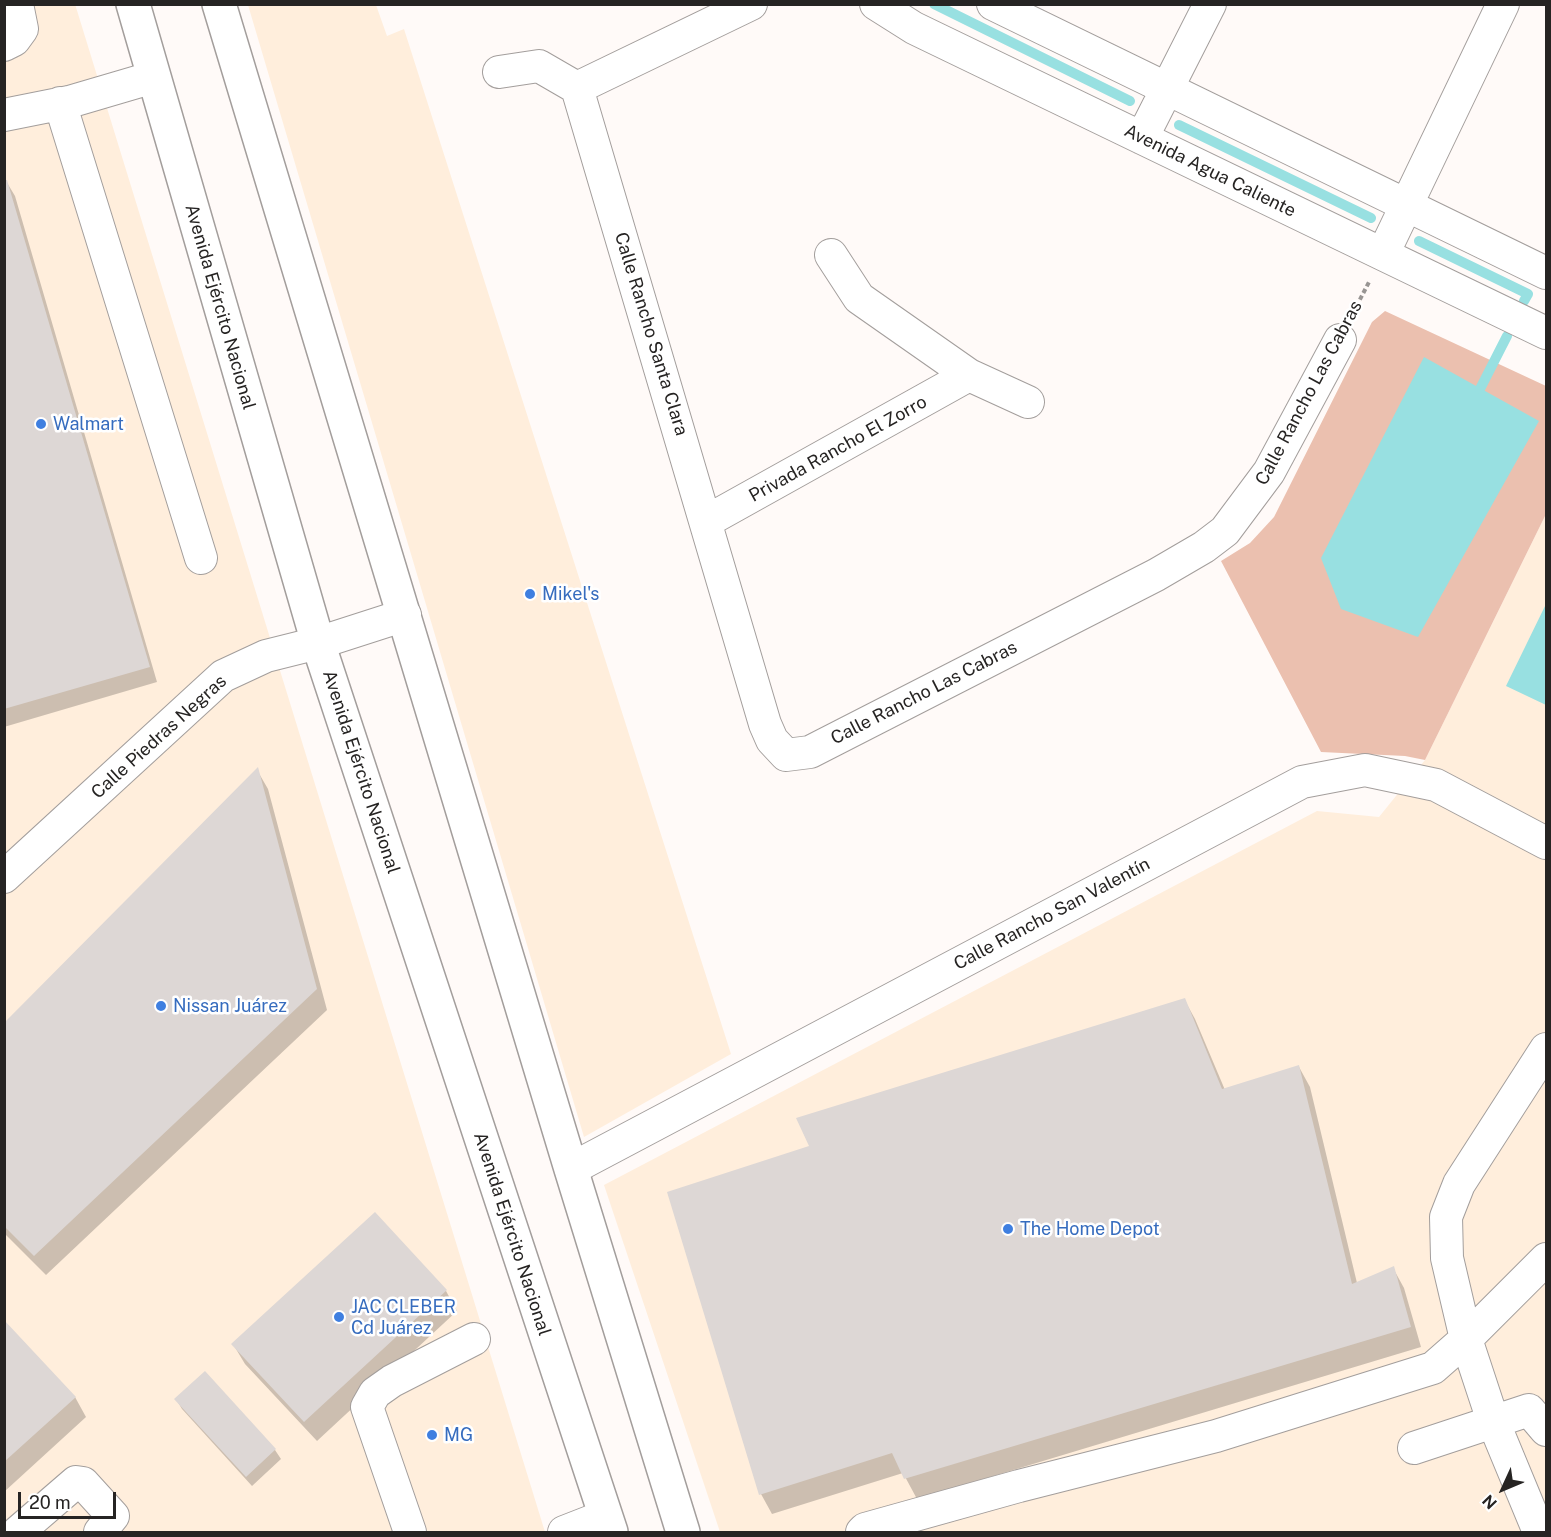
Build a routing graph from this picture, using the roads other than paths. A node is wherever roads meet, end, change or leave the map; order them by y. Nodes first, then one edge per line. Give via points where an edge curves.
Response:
1 (17, 4) edge
2 (133, 4) edge
3 (219, 4) edge
4 (751, 4) edge
5 (876, 4) edge
6 (993, 4) edge
7 (1210, 4) edge
8 (1503, 4) edge
9 (4, 45) edge
10 (499, 72) dead end
11 (154, 77) junction
12 (577, 88) junction
13 (1167, 89) junction
14 (60, 103) junction
15 (4, 115) edge
16 (1142, 138) junction
17 (1407, 205) junction
18 (831, 255) dead end
19 (1383, 255) junction
20 (1546, 273) edge
21 (1546, 333) edge
22 (1340, 340) road end
23 (969, 375) junction
24 (1028, 402) dead end
25 (707, 521) junction
26 (201, 558) dead end
27 (405, 615) junction
28 (318, 643) junction
29 (793, 756) joint
30 (1546, 843) edge
31 (4, 878) edge
32 (1546, 1049) edge
33 (570, 1168) junction
34 (1546, 1259) edge
35 (474, 1339) dead end
36 (1466, 1339) junction
37 (1493, 1421) junction
38 (1546, 1430) edge
39 (1414, 1448) dead end
40 (608, 1525) edge
41 (18, 1533) edge
42 (100, 1533) edge
43 (410, 1533) edge
44 (564, 1533) edge
45 (683, 1533) edge
46 (862, 1533) edge
47 (1539, 1533) edge

1 - 9 street via 22,29
2 - 11 main road, Avenida Ejército Nacional
3 - 27 main road
4 - 12 street
5 - 16 street, Avenida Agua Caliente via 914,28
6 - 13 street
7 - 13 street
8 - 17 street
10 - 12 street via 539,66
11 - 14 street
11 - 28 main road, Avenida Ejército Nacional
12 - 25 street, Calle Rancho Santa Clara
13 - 16 street
13 - 17 street
14 - 15 street
14 - 26 street
16 - 19 street, Avenida Agua Caliente
17 - 19 street
17 - 20 street
18 - 23 street via 859,298
19 - 21 street, Avenida Agua Caliente
22 - 29 street, Calle Rancho Las Cabras via 1269,472 1225,531 1204,547 820,746
23 - 24 street
23 - 25 street, Privada Rancho El Zorro
25 - 29 street, Calle Rancho Santa Clara via 765,724 780,750
27 - 28 street, Calle Piedras Negras
27 - 33 main road
28 - 31 street, Calle Piedras Negras via 266,656 223,676
28 - 40 main road, Avenida Ejército Nacional
30 - 33 street, Calle Rancho San Valentín via 1436,785 1365,770 1302,782
32 - 36 street via 1459,1184 1446,1217 1447,1258
33 - 45 main road
34 - 36 street
35 - 43 street via 392,1381 375,1393 367,1407
36 - 37 street
36 - 46 street via 1433,1368 1395,1381 1216,1436 1019,1486
37 - 38 street via 1529,1410
37 - 39 street
37 - 47 street
40 - 44 street
41 - 42 street via 76,1482 83,1484 113,1516

